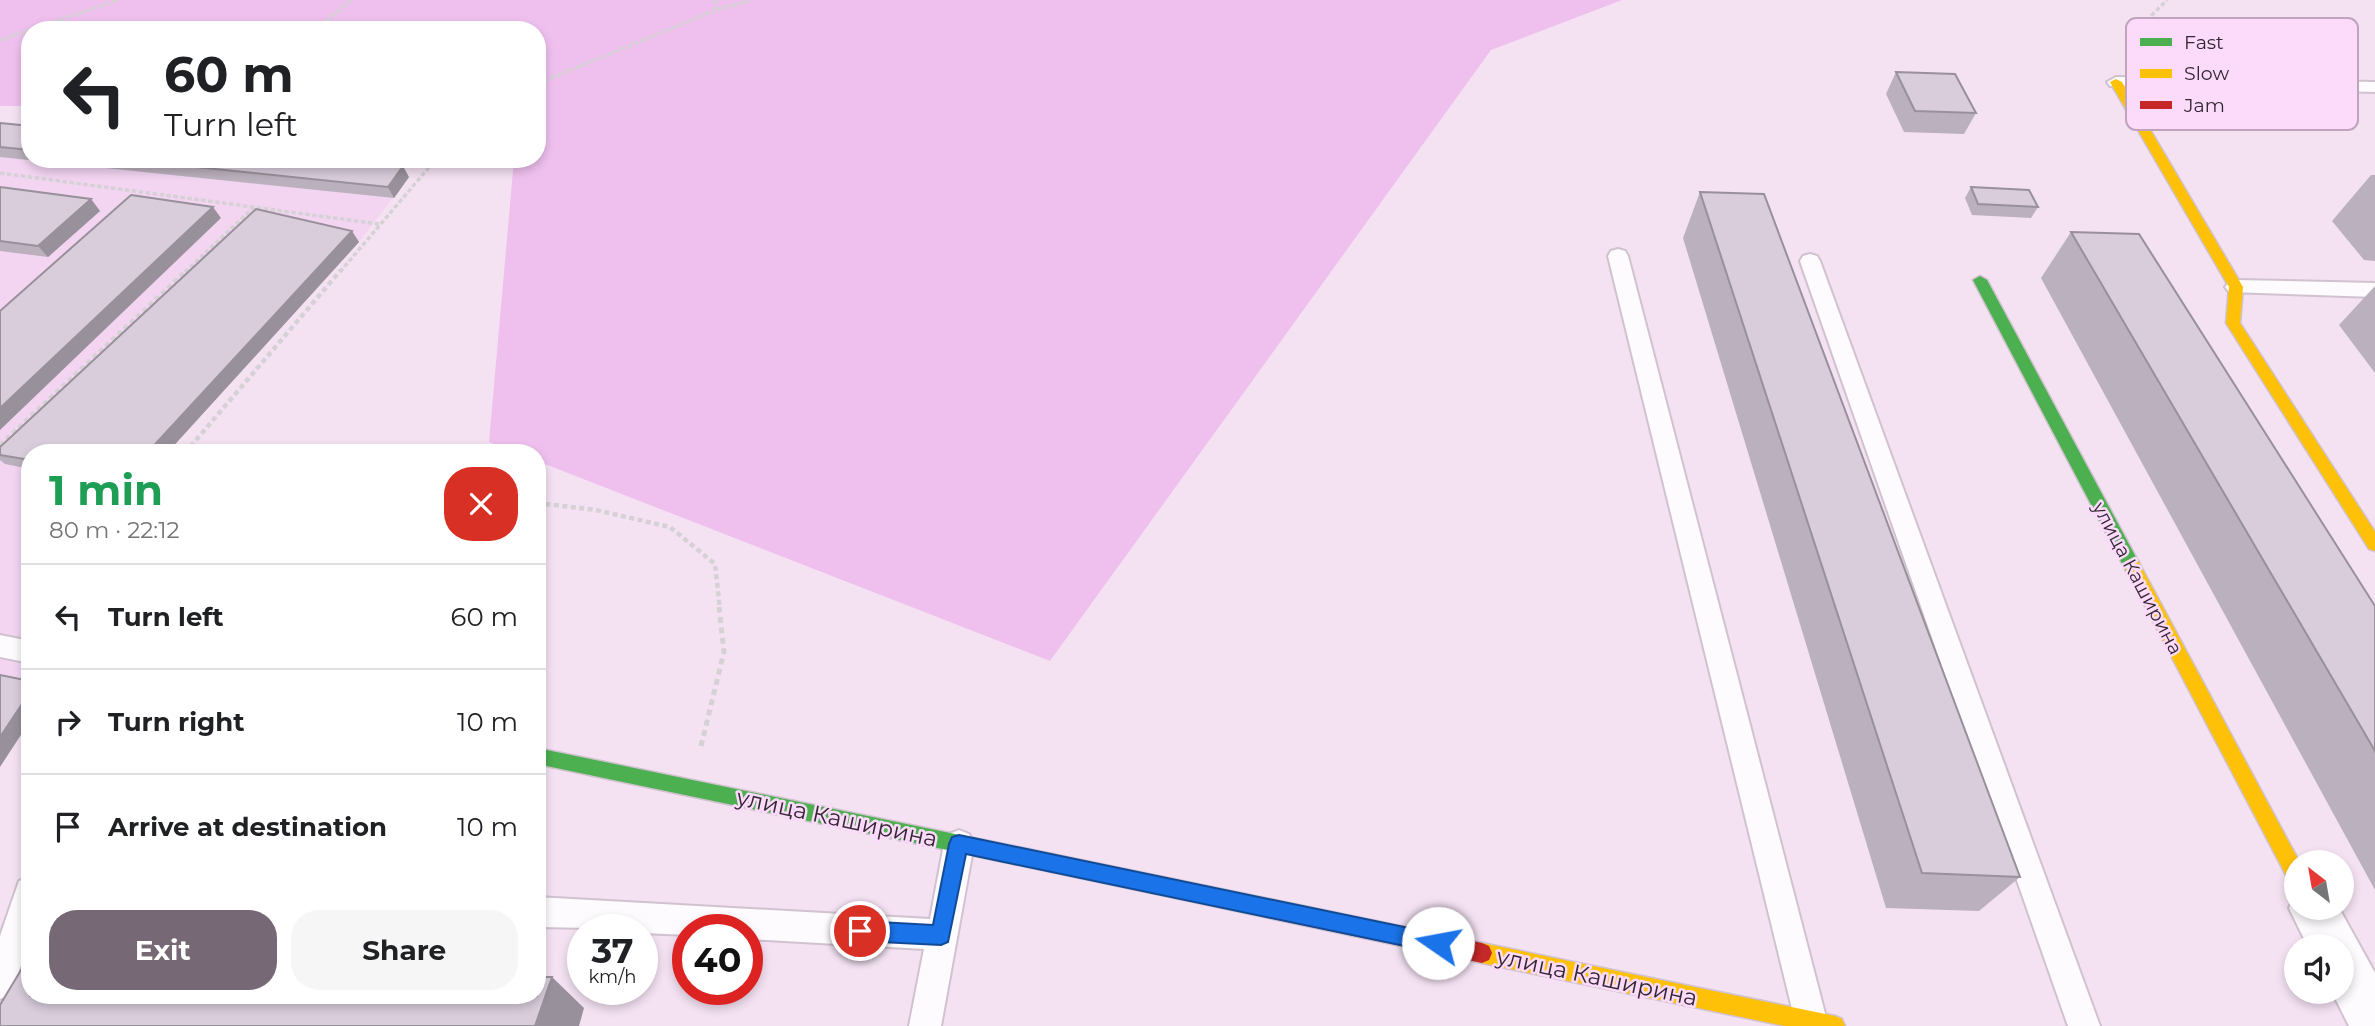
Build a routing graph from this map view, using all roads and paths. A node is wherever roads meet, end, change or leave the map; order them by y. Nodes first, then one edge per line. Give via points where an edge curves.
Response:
1 (117, 0) edge
2 (351, 0) edge
3 (715, 0) edge
4 (752, 0) edge
5 (2167, 0) edge
6 (716, 10) junction
7 (2150, 18) edge
8 (56, 21) edge
9 (326, 21) edge
10 (21, 33) edge
11 (0, 40) edge
12 (2126, 63) edge
13 (546, 80) edge
14 (2116, 82) junction
15 (2126, 82) edge
16 (2126, 99) edge
17 (2144, 130) edge
18 (428, 168) edge
19 (0, 173) edge
20 (138, 192) junction
21 (128, 200) edge
22 (254, 207) junction
23 (380, 224) junction
24 (1618, 257) dead end
25 (1810, 261) dead end
26 (1980, 280) dead end
27 (2236, 286) junction
28 (2375, 289) edge
29 (192, 444) edge
30 (0, 445) edge
31 (546, 504) edge
32 (2375, 545) edge
33 (0, 646) edge
34 (21, 650) edge
35 (546, 758) edge
36 (691, 788) junction
37 (959, 844) junction
38 (2284, 852) edge
39 (546, 913) edge
40 (21, 919) edge
41 (941, 935) junction
42 (0, 983) edge
43 (2354, 984) edge
44 (1823, 1023) edge
45 (2375, 1024) edge
46 (925, 1026) edge
47 (2084, 1026) edge

1 - 8 path
2 - 9 path
3 - 6 path
4 - 6 path
5 - 7 path
6 - 13 path
10 - 11 path
12 - 14 path
14 - 15 lane
14 - 16 street
17 - 27 street
18 - 23 path
19 - 20 path
20 - 21 path
20 - 22 path
22 - 23 path
22 - 30 path
23 - 29 path
24 - 44 lane
25 - 47 lane
26 - 38 street, улица Каширина
27 - 28 lane
27 - 32 street via 2233,323
31 - 36 path via 670,527 715,564 724,652
33 - 34 lane
35 - 36 street, улица Каширина
36 - 37 street, улица Каширина
37 - 41 lane
37 - 44 street, улица Каширина
39 - 41 lane
40 - 42 lane
41 - 46 lane
43 - 45 street

